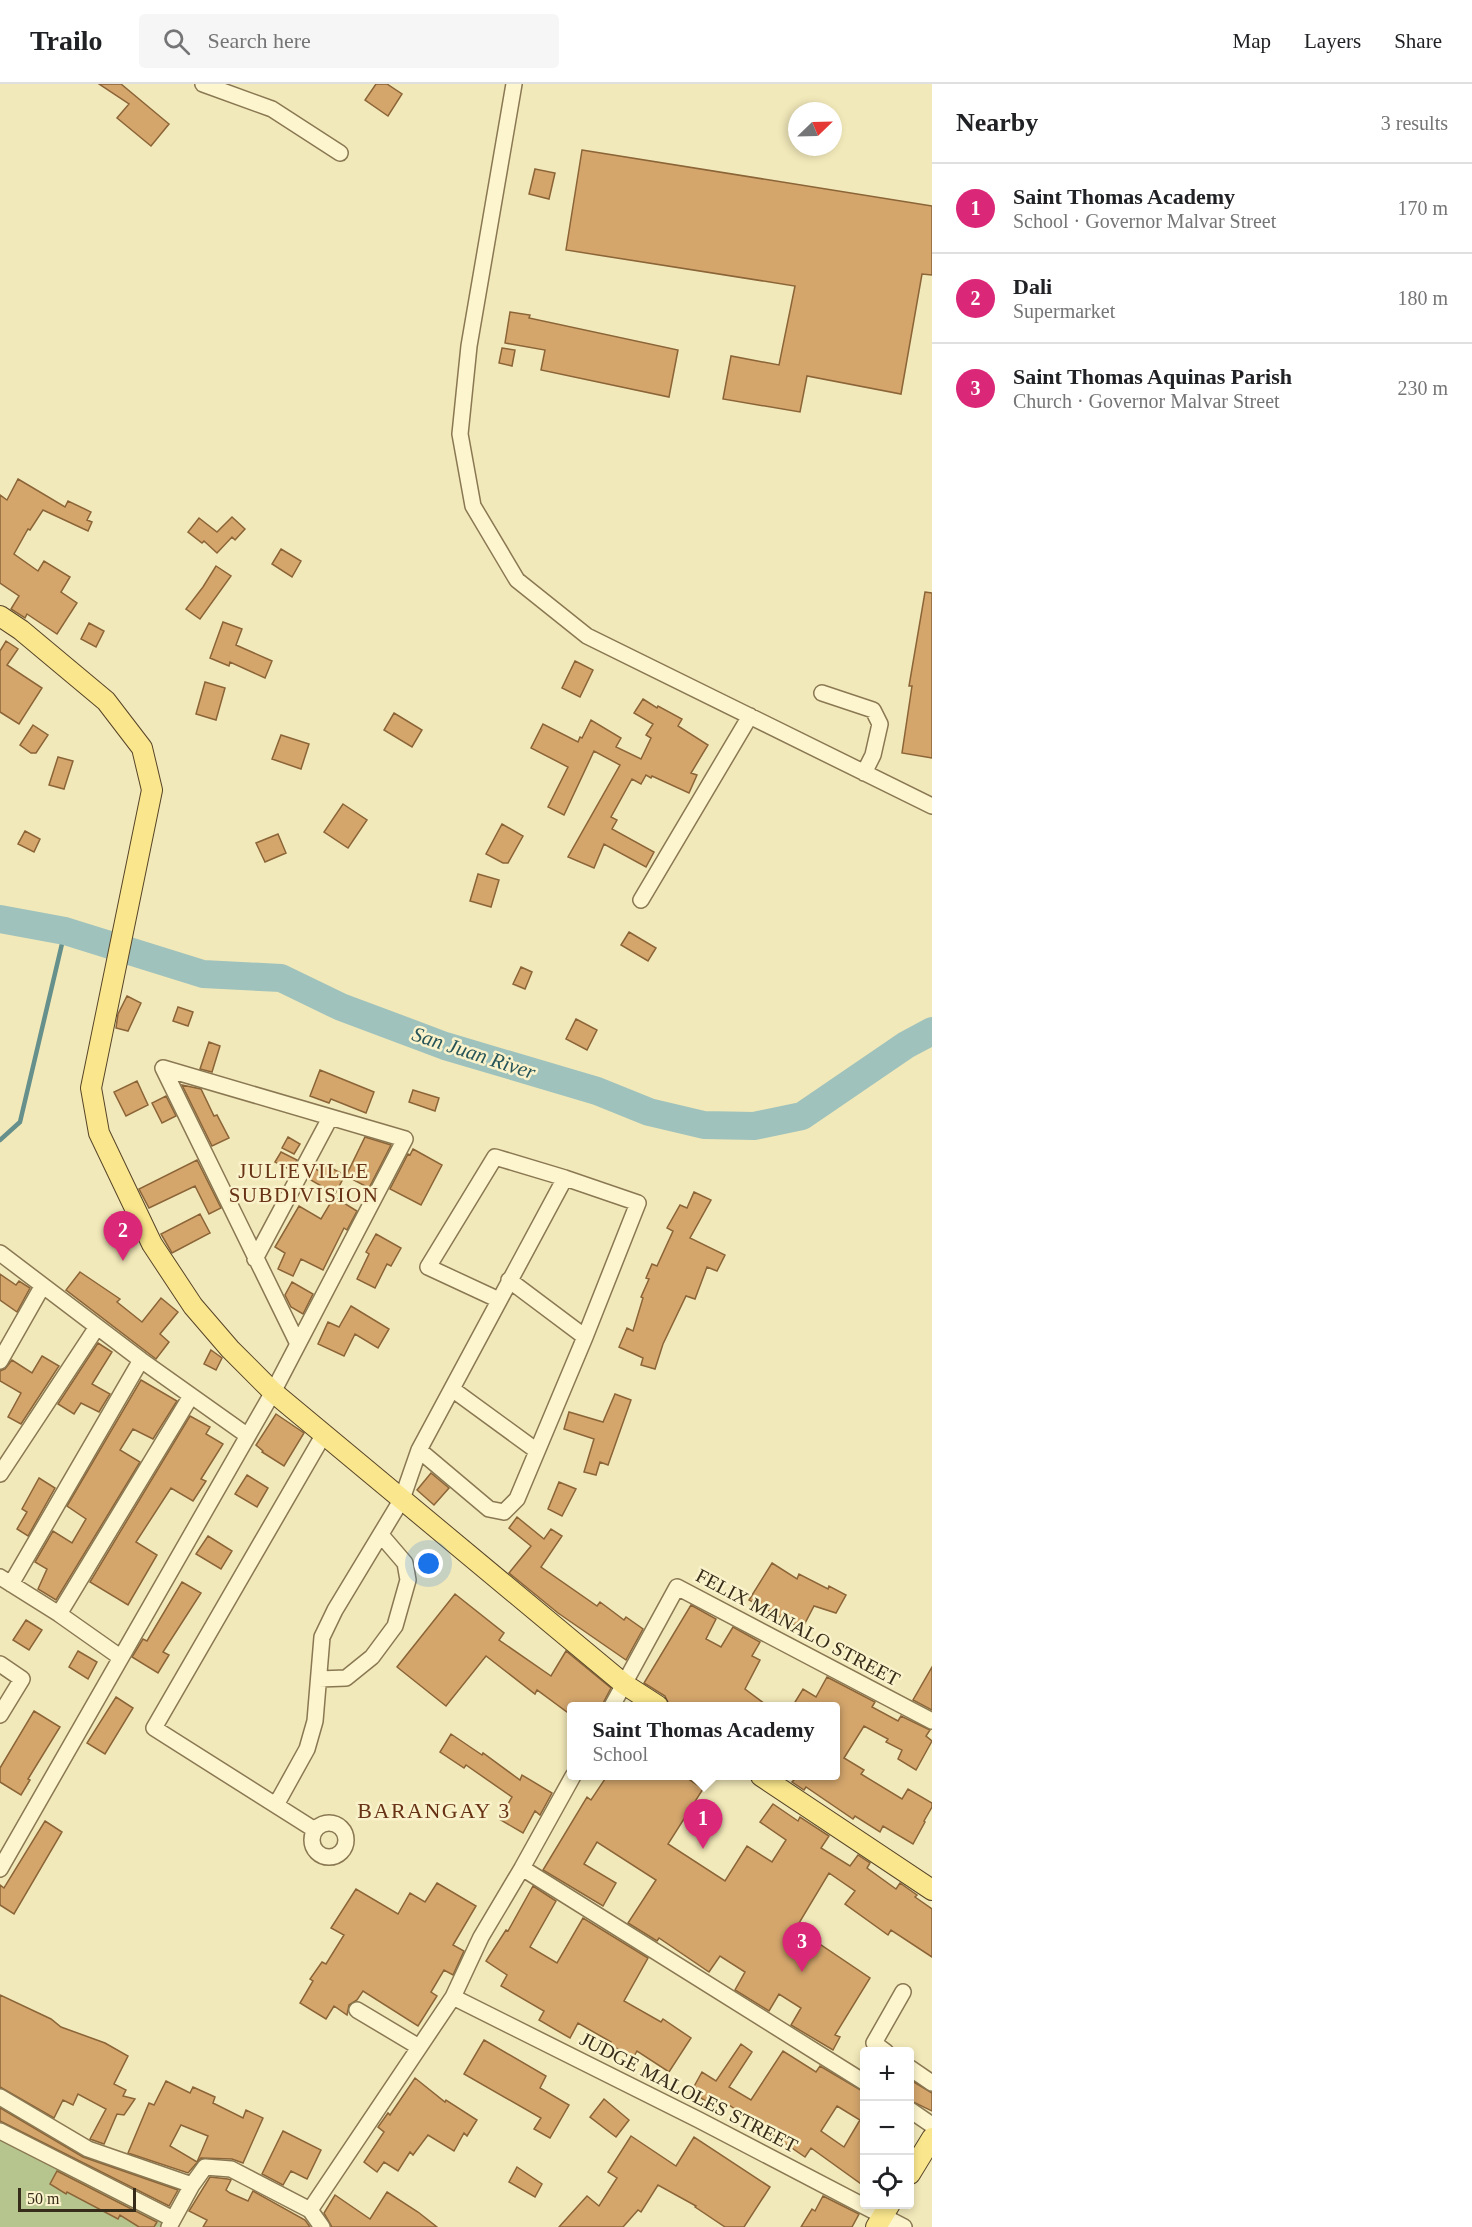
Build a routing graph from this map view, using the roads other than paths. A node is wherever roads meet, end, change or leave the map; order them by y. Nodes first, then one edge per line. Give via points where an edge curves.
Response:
1 (203, 84) edge
2 (514, 84) edge
3 (340, 153) dead end
4 (0, 616) edge
5 (822, 693) dead end
6 (750, 716) junction
7 (864, 772) junction
8 (932, 806) edge
9 (641, 900) dead end
10 (330, 1118) junction
11 (565, 1178) junction
12 (0, 1253) edge
13 (255, 1259) junction
14 (510, 1280) junction
15 (42, 1287) junction
16 (499, 1300) junction
17 (97, 1327) junction
18 (585, 1337) junction
19 (298, 1344) junction
20 (141, 1360) junction
21 (0, 1361) edge
22 (452, 1389) junction
23 (273, 1392) junction
24 (191, 1396) junction
25 (324, 1434) junction
26 (248, 1436) junction
27 (419, 1450) junction
28 (537, 1451) junction
29 (0, 1474) edge
30 (402, 1499) junction
31 (381, 1535) junction
32 (5, 1581) edge
33 (59, 1614) junction
34 (120, 1657) junction
35 (0, 1664) edge
36 (319, 1679) junction
37 (624, 1684) junction
38 (615, 1702) edge
39 (651, 1702) edge
40 (0, 1715) edge
41 (932, 1721) edge
42 (571, 1780) edge
43 (767, 1780) edge
44 (276, 1805) junction
45 (315, 1830) dead end
46 (522, 1868) junction
47 (0, 1869) edge
48 (932, 1890) edge
49 (903, 1992) dead end
50 (453, 1997) junction
51 (357, 2010) dead end
52 (419, 2047) junction
53 (879, 2047) edge
54 (914, 2071) edge
55 (860, 2079) edge
56 (932, 2083) edge
57 (0, 2097) edge
58 (914, 2113) edge
59 (932, 2124) edge
60 (0, 2131) edge
61 (932, 2138) edge
62 (914, 2166) edge
63 (192, 2185) junction
64 (310, 2210) junction
65 (883, 2216) edge
66 (171, 2223) edge
67 (322, 2227) edge
68 (904, 2227) edge

1 - 3 street via 272,109
2 - 6 street via 469,346 460,434 473,506 517,580 587,636
4 - 23 main road via 106,701 142,748 153,790 91,1088 99,1133 152,1244 193,1306
5 - 7 street via 873,710 880,724 873,755
6 - 7 street
6 - 9 street
7 - 8 street
10 - 13 street
10 - 13 street via 162,1068
10 - 19 street via 405,1139
11 - 14 street
11 - 16 street via 495,1157 428,1267
11 - 18 street via 638,1203
12 - 15 street
13 - 19 street
14 - 16 street
14 - 18 street
15 - 17 street
15 - 21 street
16 - 22 street
17 - 20 street
17 - 29 street
18 - 28 street
19 - 23 street
20 - 24 street
20 - 32 street
22 - 27 street
22 - 28 street
23 - 25 main road
23 - 26 street
24 - 26 street
24 - 33 street
25 - 30 main road
25 - 44 street via 154,1728
26 - 34 street
27 - 28 street via 489,1509 504,1512 517,1500
27 - 30 street
30 - 31 street
30 - 37 main road
31 - 36 street via 322,1637
31 - 36 street via 405,1563 408,1580 395,1626 372,1657 346,1678
32 - 33 street
33 - 34 street
34 - 47 street
35 - 40 street via 22,1678
36 - 44 street via 315,1721 307,1749
37 - 38 street
37 - 39 main road
37 - 41 street, FELIX MANALO STREET via 676,1587
42 - 46 street
43 - 48 main road
44 - 45 street
46 - 50 street via 481,1937
46 - 55 street
49 - 53 street via 874,2043
50 - 52 street
50 - 65 street, JUDGE MALOLES STREET
51 - 52 street
52 - 64 street
54 - 56 street
57 - 63 street via 88,2149
58 - 59 street
60 - 66 street
61 - 62 main road
63 - 64 street via 205,2167 231,2169
63 - 66 street
64 - 67 street
65 - 68 street, JUDGE MALOLES STREET

